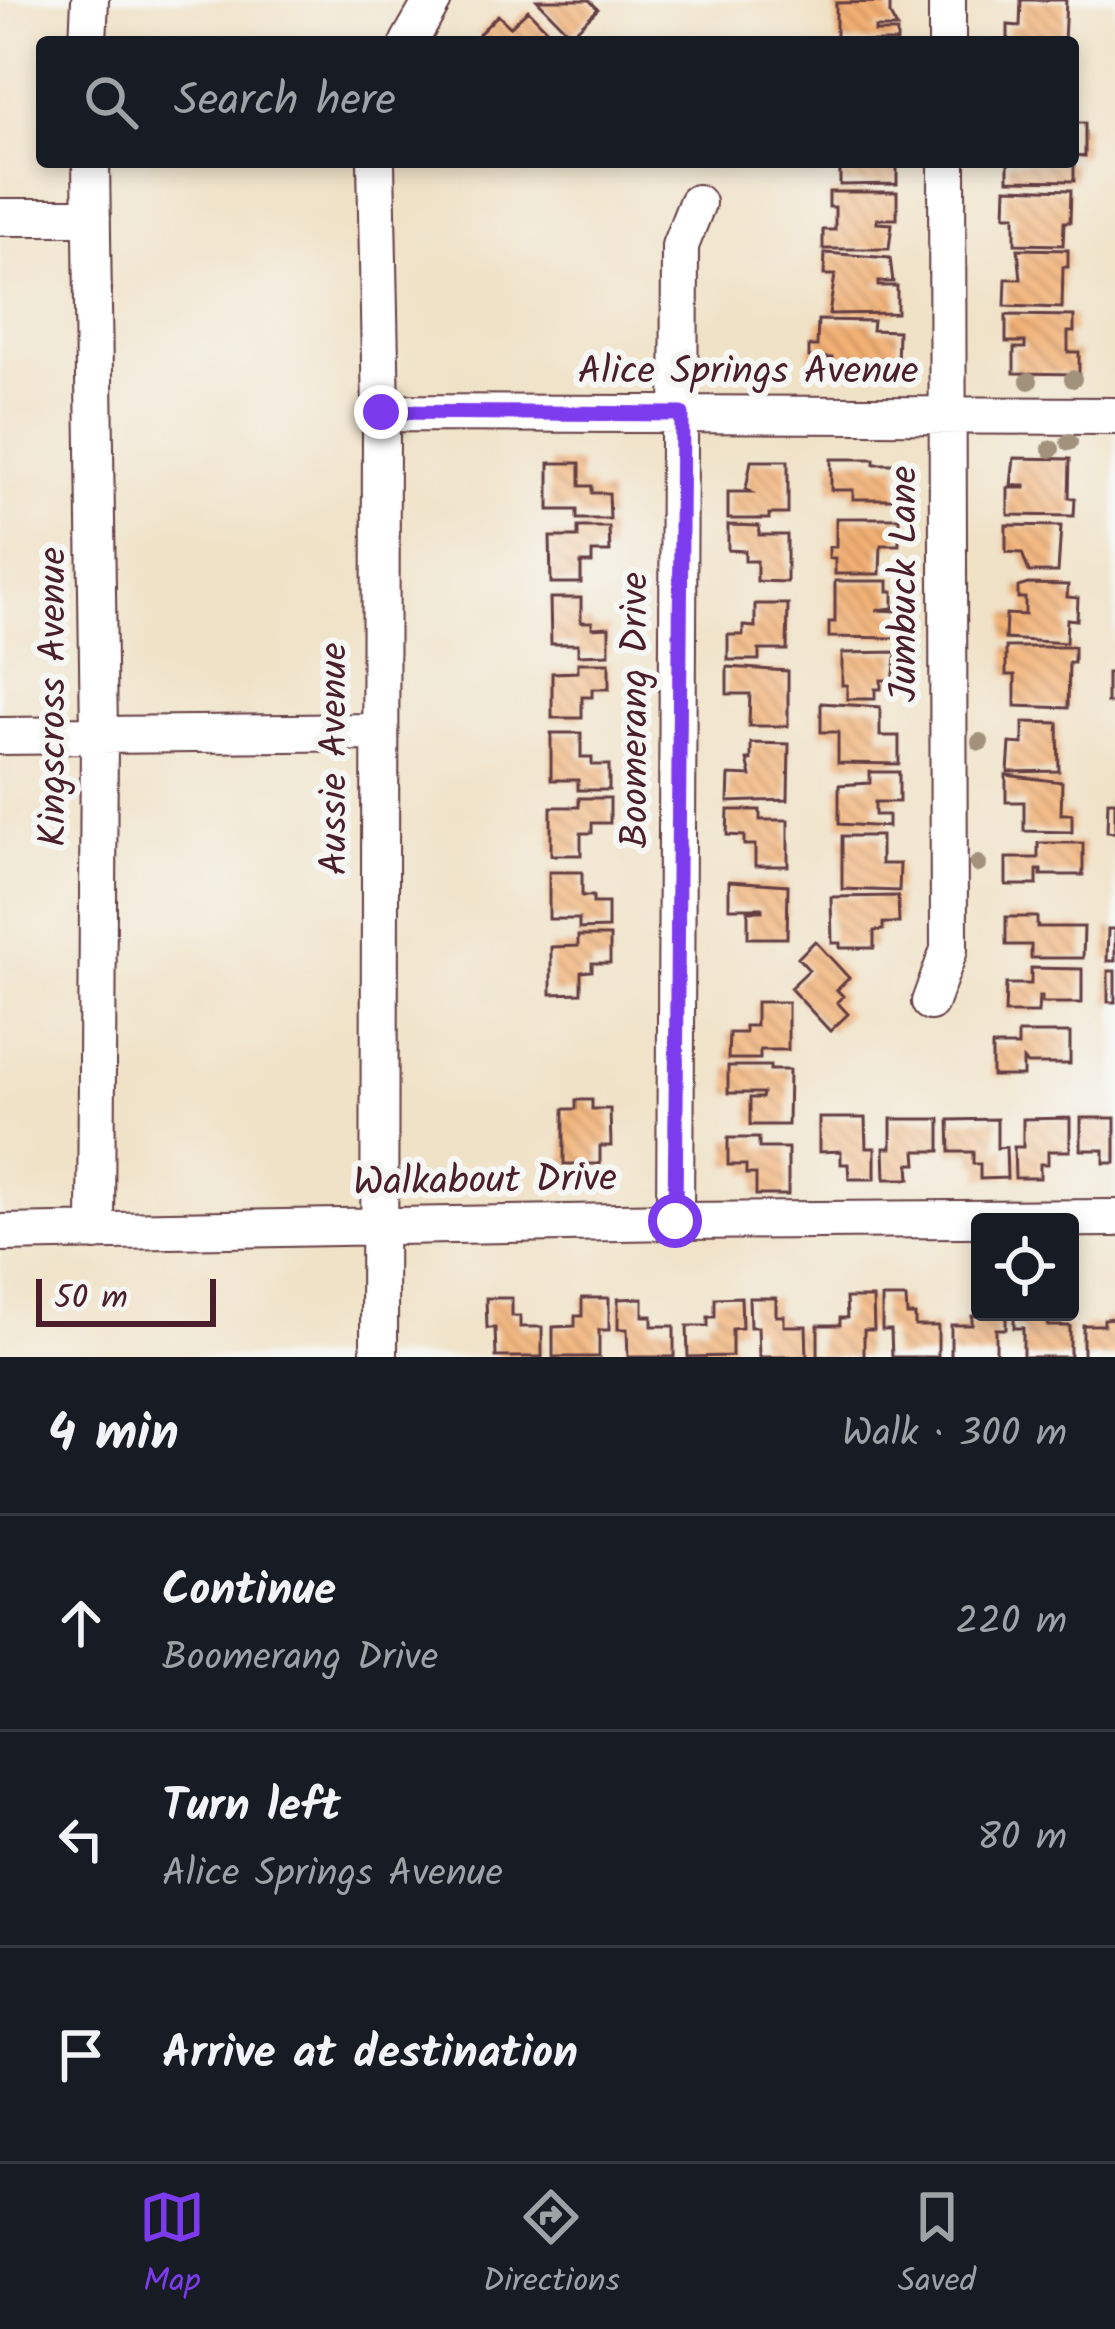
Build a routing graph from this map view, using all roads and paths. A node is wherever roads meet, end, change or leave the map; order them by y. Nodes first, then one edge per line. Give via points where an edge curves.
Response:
1 (90, 0) edge
2 (433, 0) edge
3 (947, 0) edge
4 (88, 36) edge
5 (412, 36) edge
6 (947, 36) edge
7 (91, 168) edge
8 (376, 168) edge
9 (947, 168) edge
10 (697, 203) dead end
11 (0, 217) edge
12 (92, 217) junction
13 (381, 412) junction
14 (682, 414) junction
15 (948, 416) junction
16 (1115, 416) edge
17 (378, 732) junction
18 (99, 735) junction
19 (0, 736) edge
20 (930, 1002) dead end
21 (1115, 1218) edge
22 (675, 1221) junction
23 (379, 1226) junction
24 (96, 1232) junction
25 (0, 1233) edge
26 (379, 1357) edge

1 - 4 street
2 - 5 street
3 - 6 street
7 - 12 street, Kingscross Avenue
8 - 13 street, Aussie Avenue
9 - 15 street, Jumbuck Lane
10 - 14 street, Boomerang Drive via 680,246
11 - 12 street
12 - 18 street, Kingscross Avenue
13 - 14 street, Alice Springs Avenue
13 - 17 street, Aussie Avenue
14 - 15 street, Alice Springs Avenue
14 - 22 street, Boomerang Drive
15 - 16 street, Alice Springs Avenue
15 - 20 street, Jumbuck Lane via 949,950
17 - 18 street
17 - 23 street, Aussie Avenue
18 - 19 street
18 - 24 street, Kingscross Avenue
21 - 22 street, Walkabout Drive
22 - 23 street, Walkabout Drive
23 - 24 street, Walkabout Drive
23 - 26 street, Aussie Avenue
24 - 25 street, Walkabout Drive

